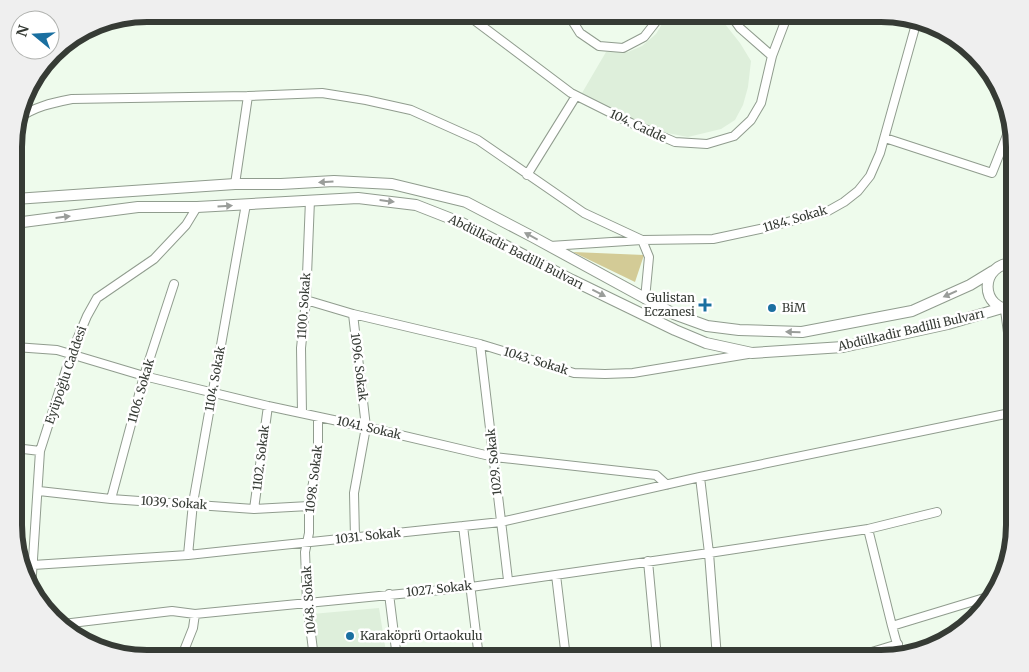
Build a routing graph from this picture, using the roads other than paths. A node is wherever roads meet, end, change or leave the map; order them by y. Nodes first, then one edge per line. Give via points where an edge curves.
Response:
1 (573, 22) edge
2 (656, 22) edge
3 (736, 22) edge
4 (785, 22) edge
5 (477, 23) edge
6 (915, 27) edge
7 (772, 56) junction
8 (248, 96) junction
9 (576, 96) junction
10 (28, 112) edge
11 (1006, 137) edge
12 (885, 138) junction
13 (527, 175) junction
14 (235, 184) junction
15 (22, 199) edge
16 (310, 200) junction
17 (246, 204) junction
18 (197, 207) junction
19 (22, 222) edge
20 (642, 240) junction
21 (550, 246) junction
22 (1006, 265) edge
23 (993, 271) junction
24 (174, 284) dead end
25 (645, 298) junction
26 (306, 300) junction
27 (1006, 308) edge
28 (1006, 310) edge
29 (352, 314) junction
30 (480, 344) junction
31 (22, 348) edge
32 (752, 353) junction
33 (71, 354) junction
34 (144, 376) junction
35 (213, 392) junction
36 (268, 406) junction
37 (302, 413) junction
38 (1006, 414) edge
39 (318, 416) junction
40 (366, 426) junction
41 (22, 449) edge
42 (40, 451) junction
43 (494, 458) junction
44 (700, 478) junction
45 (667, 485) junction
46 (39, 491) junction
47 (110, 498) junction
48 (193, 504) junction
49 (309, 506) junction
50 (254, 509) junction
51 (937, 512) dead end
52 (501, 522) junction
53 (463, 526) junction
54 (868, 529) junction
55 (355, 538) junction
56 (307, 542) junction
57 (710, 553) junction
58 (188, 555) junction
59 (648, 561) junction
60 (33, 565) junction
61 (32, 573) edge
62 (556, 575) junction
63 (508, 580) junction
64 (471, 587) junction
65 (389, 594) junction
66 (981, 599) edge
67 (306, 602) junction
68 (195, 614) junction
69 (71, 623) edge
70 (892, 626) junction
71 (898, 644) junction
72 (899, 648) edge
73 (565, 649) edge
74 (656, 649) edge
75 (716, 649) edge
76 (882, 649) edge
77 (184, 650) edge
78 (313, 650) edge
79 (396, 650) edge
80 (478, 650) edge

1 - 2 street via 580,33 598,46 623,48 644,37
3 - 7 street
4 - 7 street, 104. Cadde
5 - 9 street, 104. Cadde
6 - 12 street, 1184. Sokak
7 - 9 street, 104. Cadde via 761,103 751,120 734,136 707,144 675,142
8 - 10 street via 72,99
8 - 13 street via 322,93 411,110 478,140
8 - 14 street
9 - 13 street
11 - 12 street via 992,174
12 - 20 street, 1184. Sokak via 870,176 858,191 828,211 713,240
13 - 20 street via 584,214
14 - 15 main road, Abdülkadir Badilli Bulvarı
21 -> 14 main road, Abdülkadir Badilli Bulvarı via 466,202 392,184 334,181
16 - 17 main road, Abdülkadir Badilli Bulvarı
16 - 26 street, 1100. Sokak
16 -> 32 main road, Abdülkadir Badilli Bulvarı via 358,198 416,205 462,223 675,330 706,343
18 -> 17 main road, Abdülkadir Badilli Bulvarı
17 - 35 street, 1104. Sokak
19 -> 18 main road, Abdülkadir Badilli Bulvarı via 138,207
18 - 33 street, Eyüpoğlu Caddesi via 186,225 154,259 97,298
20 - 21 street, 1184. Sokak
20 - 25 street via 649,256
21 - 25 main road, Abdülkadir Badilli Bulvarı
22 - 23 main road, Abdülkadir Badilli Bulvarı
23 -> 25 main road, Abdülkadir Badilli Bulvarı via 912,311 802,332 707,326 674,314
23 - 27 main road via 987,286 988,294 992,301
24 - 34 street, 1106. Sokak
26 - 29 street, 1043. Sokak
26 - 37 street, 1100. Sokak via 301,348
28 - 32 main road, Abdülkadir Badilli Bulvarı via 843,347
29 - 30 street, 1043. Sokak
29 - 40 street, 1096. Sokak
30 - 32 street, 1043. Sokak via 574,373 634,372
30 - 43 street, 1029. Sokak
31 - 33 street, 1041. Sokak
33 - 34 street, 1041. Sokak
33 - 42 street, Eyüpoğlu Caddesi
34 - 35 street, 1041. Sokak
34 - 47 street, 1106. Sokak
35 - 36 street, 1041. Sokak
35 - 48 street, 1104. Sokak
36 - 37 street, 1041. Sokak
36 - 50 street, 1102. Sokak
37 - 39 street, 1041. Sokak
38 - 44 street, 1031. Sokak
39 - 40 street, 1041. Sokak
39 - 49 street, 1098. Sokak via 318,454
40 - 43 street, 1041. Sokak
40 - 55 street, 1096. Sokak via 354,493
41 - 42 street
42 - 46 street, Eyüpoğlu Caddesi
43 - 45 street, 1041. Sokak via 656,475
43 - 52 street, 1029. Sokak
44 - 45 street, 1031. Sokak
44 - 57 street
45 - 52 street, 1031. Sokak
46 - 47 street, 1039. Sokak
46 - 60 street, Eyüpoğlu Caddesi
47 - 48 street, 1039. Sokak
48 - 50 street, 1039. Sokak
48 - 58 street, 1104. Sokak
49 - 50 street, 1039. Sokak
49 - 56 street, 1098. Sokak
51 - 54 street, 1027. Sokak
52 - 53 street, 1031. Sokak
52 - 63 street, 1029. Sokak
53 - 55 street, 1031. Sokak
53 - 64 street
54 - 57 street, 1027. Sokak
54 - 70 street
55 - 56 street, 1031. Sokak
56 - 58 street, 1031. Sokak
56 - 67 street, 1048. Sokak
57 - 59 street, 1027. Sokak
57 - 75 street
58 - 60 street, 1031. Sokak
59 - 62 street, 1027. Sokak
59 - 74 street
60 - 61 street, Eyüpoğlu Caddesi
62 - 63 street, 1027. Sokak
62 - 73 street
63 - 64 street, 1027. Sokak
64 - 65 street, 1027. Sokak
64 - 80 street
65 - 67 street, 1027. Sokak
65 - 79 street
66 - 70 street
67 - 68 street, 1027. Sokak
67 - 78 street, 1048. Sokak
68 - 69 street, 1027. Sokak via 172,611
68 - 77 street
70 - 71 street
71 - 72 street
71 - 76 street

